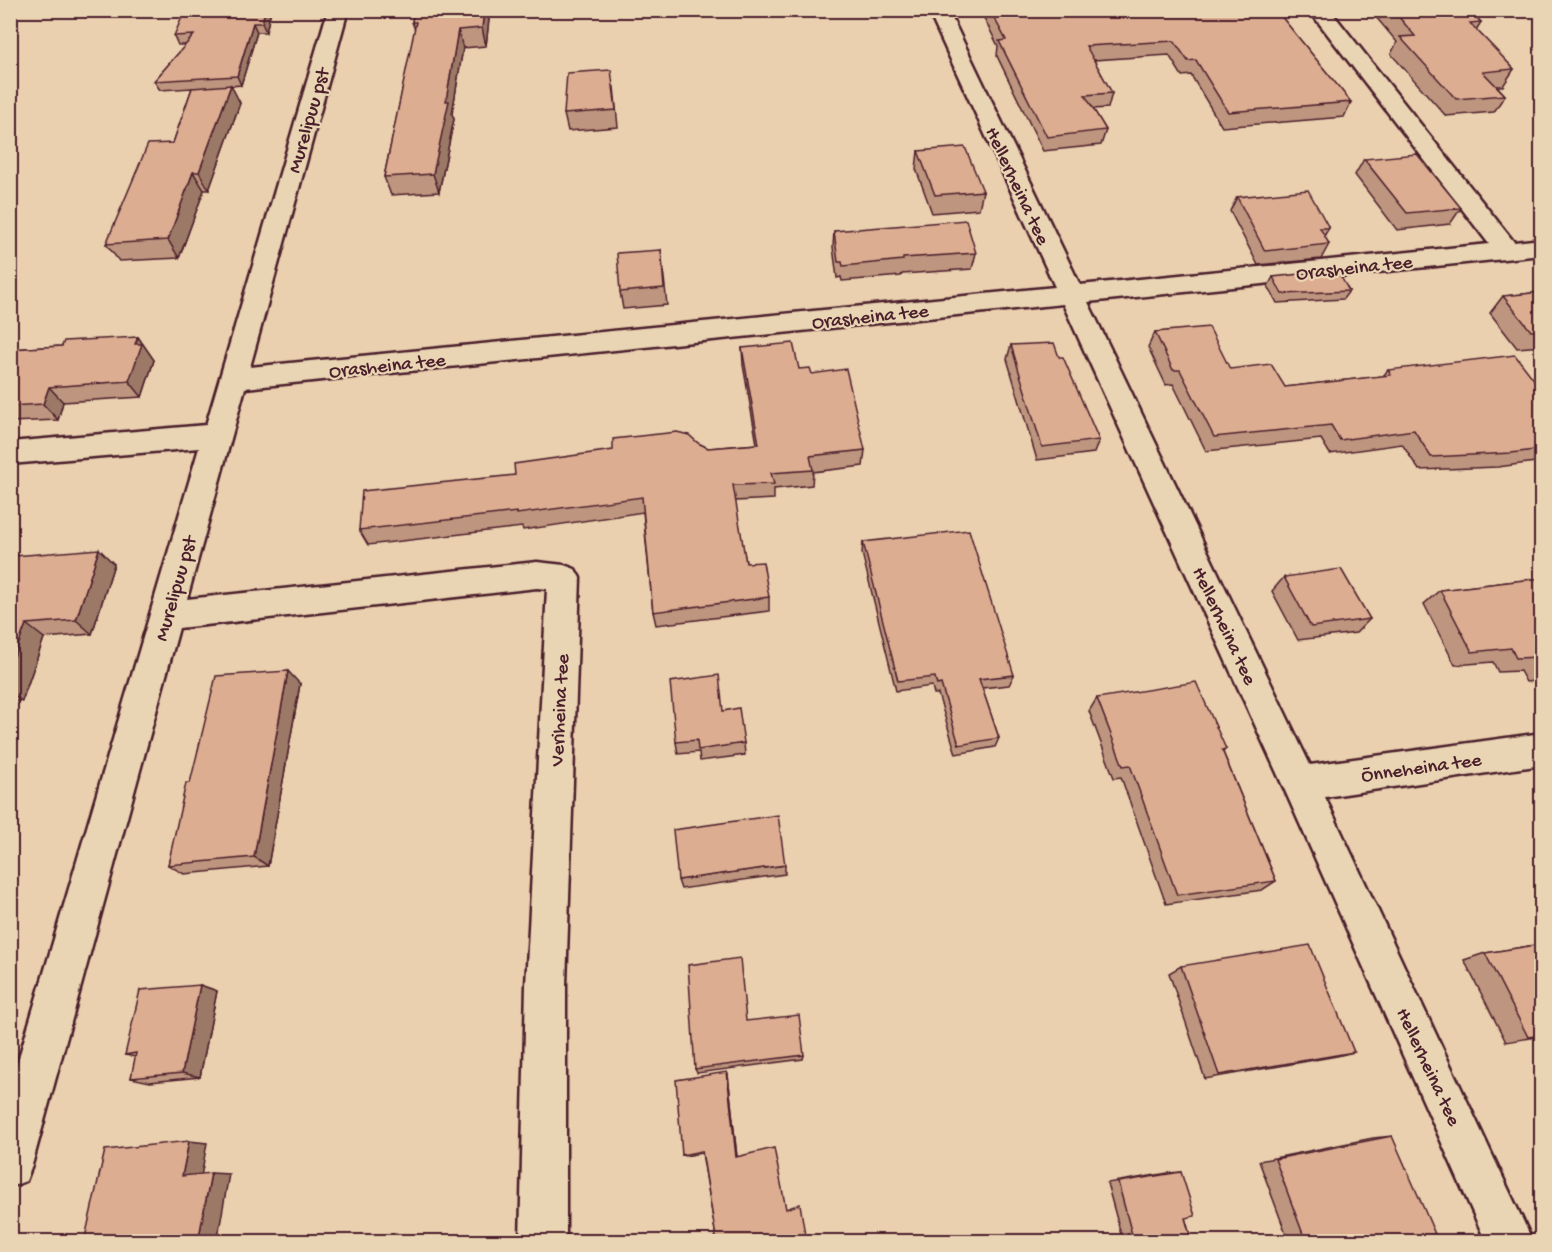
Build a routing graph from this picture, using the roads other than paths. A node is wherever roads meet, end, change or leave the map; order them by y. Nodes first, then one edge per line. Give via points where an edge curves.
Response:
1 (338, 10) edge
2 (938, 10) edge
3 (1319, 10) edge
4 (1542, 247) edge
5 (1507, 250) junction
6 (1070, 295) junction
7 (233, 379) junction
8 (217, 435) junction
9 (10, 453) edge
10 (166, 615) junction
11 (1542, 749) edge
12 (1300, 783) junction
13 (10, 1165) edge
14 (543, 1242) edge
15 (1510, 1242) edge

1 - 7 street, Murelipuu pst
2 - 6 street, Hellerheina tee
3 - 5 street
4 - 5 street, Orasheina tee
5 - 6 street, Orasheina tee
6 - 7 street, Orasheina tee
6 - 12 street, Hellerheina tee
7 - 8 street, Murelipuu pst
8 - 9 street
8 - 10 street, Murelipuu pst
10 - 13 street, Murelipuu pst
10 - 14 street, Veriheina tee via 537,575 564,578 546,986
11 - 12 street, Õnneheina tee
12 - 15 street, Hellerheina tee

